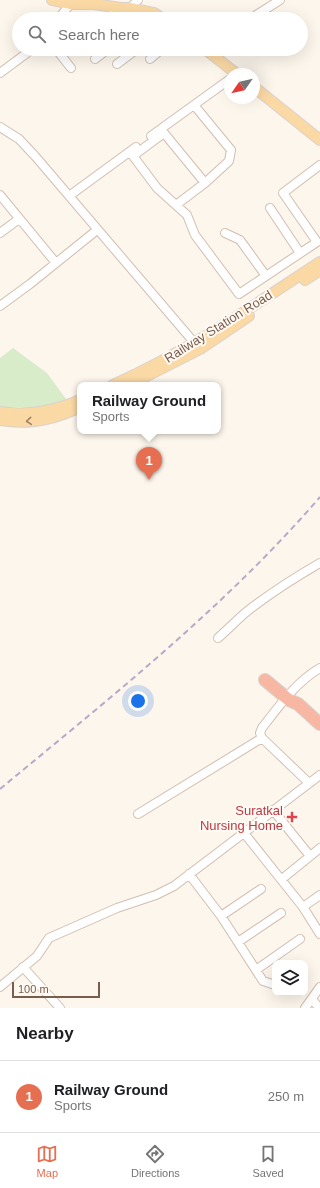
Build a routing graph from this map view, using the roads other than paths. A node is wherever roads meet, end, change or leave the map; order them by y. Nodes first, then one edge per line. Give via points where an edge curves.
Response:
1 (52, 0) edge
2 (138, 0) edge
3 (280, 0) edge
4 (72, 2) edge
5 (126, 8) junction
6 (64, 12) edge
7 (119, 12) edge
8 (139, 12) edge
9 (261, 12) edge
10 (23, 56) edge
11 (62, 56) edge
12 (99, 56) edge
13 (128, 56) edge
14 (154, 56) edge
15 (214, 56) edge
16 (95, 59) dead end
17 (150, 59) dead end
18 (117, 64) dead end
19 (71, 68) dead end
20 (229, 68) edge
21 (0, 73) edge
22 (224, 82) edge
23 (260, 92) edge
24 (194, 105) junction
25 (0, 127) edge
26 (320, 140) edge
27 (320, 166) edge
28 (205, 184) junction
29 (0, 195) edge
30 (69, 196) junction
31 (176, 205) junction
32 (270, 208) dead end
33 (19, 219) junction
34 (97, 230) junction
35 (0, 233) edge
36 (225, 233) dead end
37 (300, 253) junction
38 (320, 262) edge
39 (56, 263) junction
40 (320, 270) edge
41 (266, 276) junction
42 (0, 306) edge
43 (197, 346) junction
44 (119, 382) edge
45 (134, 382) edge
46 (77, 401) edge
47 (77, 409) edge
48 (0, 412) edge
49 (0, 420) edge
50 (320, 563) edge
51 (218, 638) dead end
52 (320, 668) edge
53 (265, 680) dead end
54 (288, 699) junction
55 (320, 724) edge
56 (320, 732) edge
57 (262, 738) junction
58 (320, 775) edge
59 (309, 783) junction
60 (273, 810) junction
61 (138, 814) dead end
62 (244, 833) junction
63 (320, 848) edge
64 (310, 856) junction
65 (190, 874) junction
66 (282, 879) junction
67 (261, 889) dead end
68 (320, 894) edge
69 (303, 907) junction
70 (281, 914) dead end
71 (221, 916) junction
72 (320, 934) edge
73 (300, 939) dead end
74 (238, 942) junction
75 (23, 967) junction
76 (256, 970) junction
77 (272, 984) edge
78 (0, 987) edge
79 (320, 988) edge
80 (312, 999) junction
81 (60, 1008) edge
82 (305, 1008) edge
83 (319, 1008) edge

1 - 4 main road
2 - 5 street
3 - 9 street
4 - 5 main road
4 - 6 street
5 - 7 street
5 - 8 main road
10 - 21 street
11 - 19 street
12 - 16 street
13 - 18 street
14 - 17 street
15 - 20 main road
22 - 24 street
23 - 26 main road
24 - 28 street via 231,150 229,161
24 - 30 street
25 - 30 street via 19,139
27 - 37 street via 283,193 317,242
28 - 31 street
28 - 31 street via 164,133 133,156 157,188
29 - 33 street
30 - 34 street
31 - 41 street via 187,215 195,235 239,294
32 - 37 street
33 - 35 street
33 - 39 street
34 - 39 street
34 - 43 street
36 - 41 street via 240,240
37 - 41 street
38 - 43 main road, Railway Station Road
39 - 42 street
40 - 43 main road, Railway Station Road
43 - 44 main road, Railway Station Road
43 - 45 main road, Railway Station Road
46 - 48 main road via 46,411 7,414
47 -> 49 main road via 44,420
50 - 51 street via 264,598
52 - 54 street
53 - 54 highway
54 - 55 highway via 298,704
54 - 56 highway
54 - 57 street via 262,728
57 - 59 street
57 - 61 street
58 - 59 street
59 - 60 street
60 - 62 street
60 - 64 street
62 - 65 street
62 - 66 street
63 - 64 street
64 - 66 street
65 - 71 street
65 - 75 street via 156,895 117,908 49,938 37,956
66 - 69 street
67 - 71 street
68 - 69 street
69 - 72 street
70 - 74 street
71 - 74 street
73 - 76 street
74 - 76 street
75 - 78 street
75 - 81 street
76 - 77 street via 263,981
79 - 80 street
80 - 82 street
80 - 83 street

